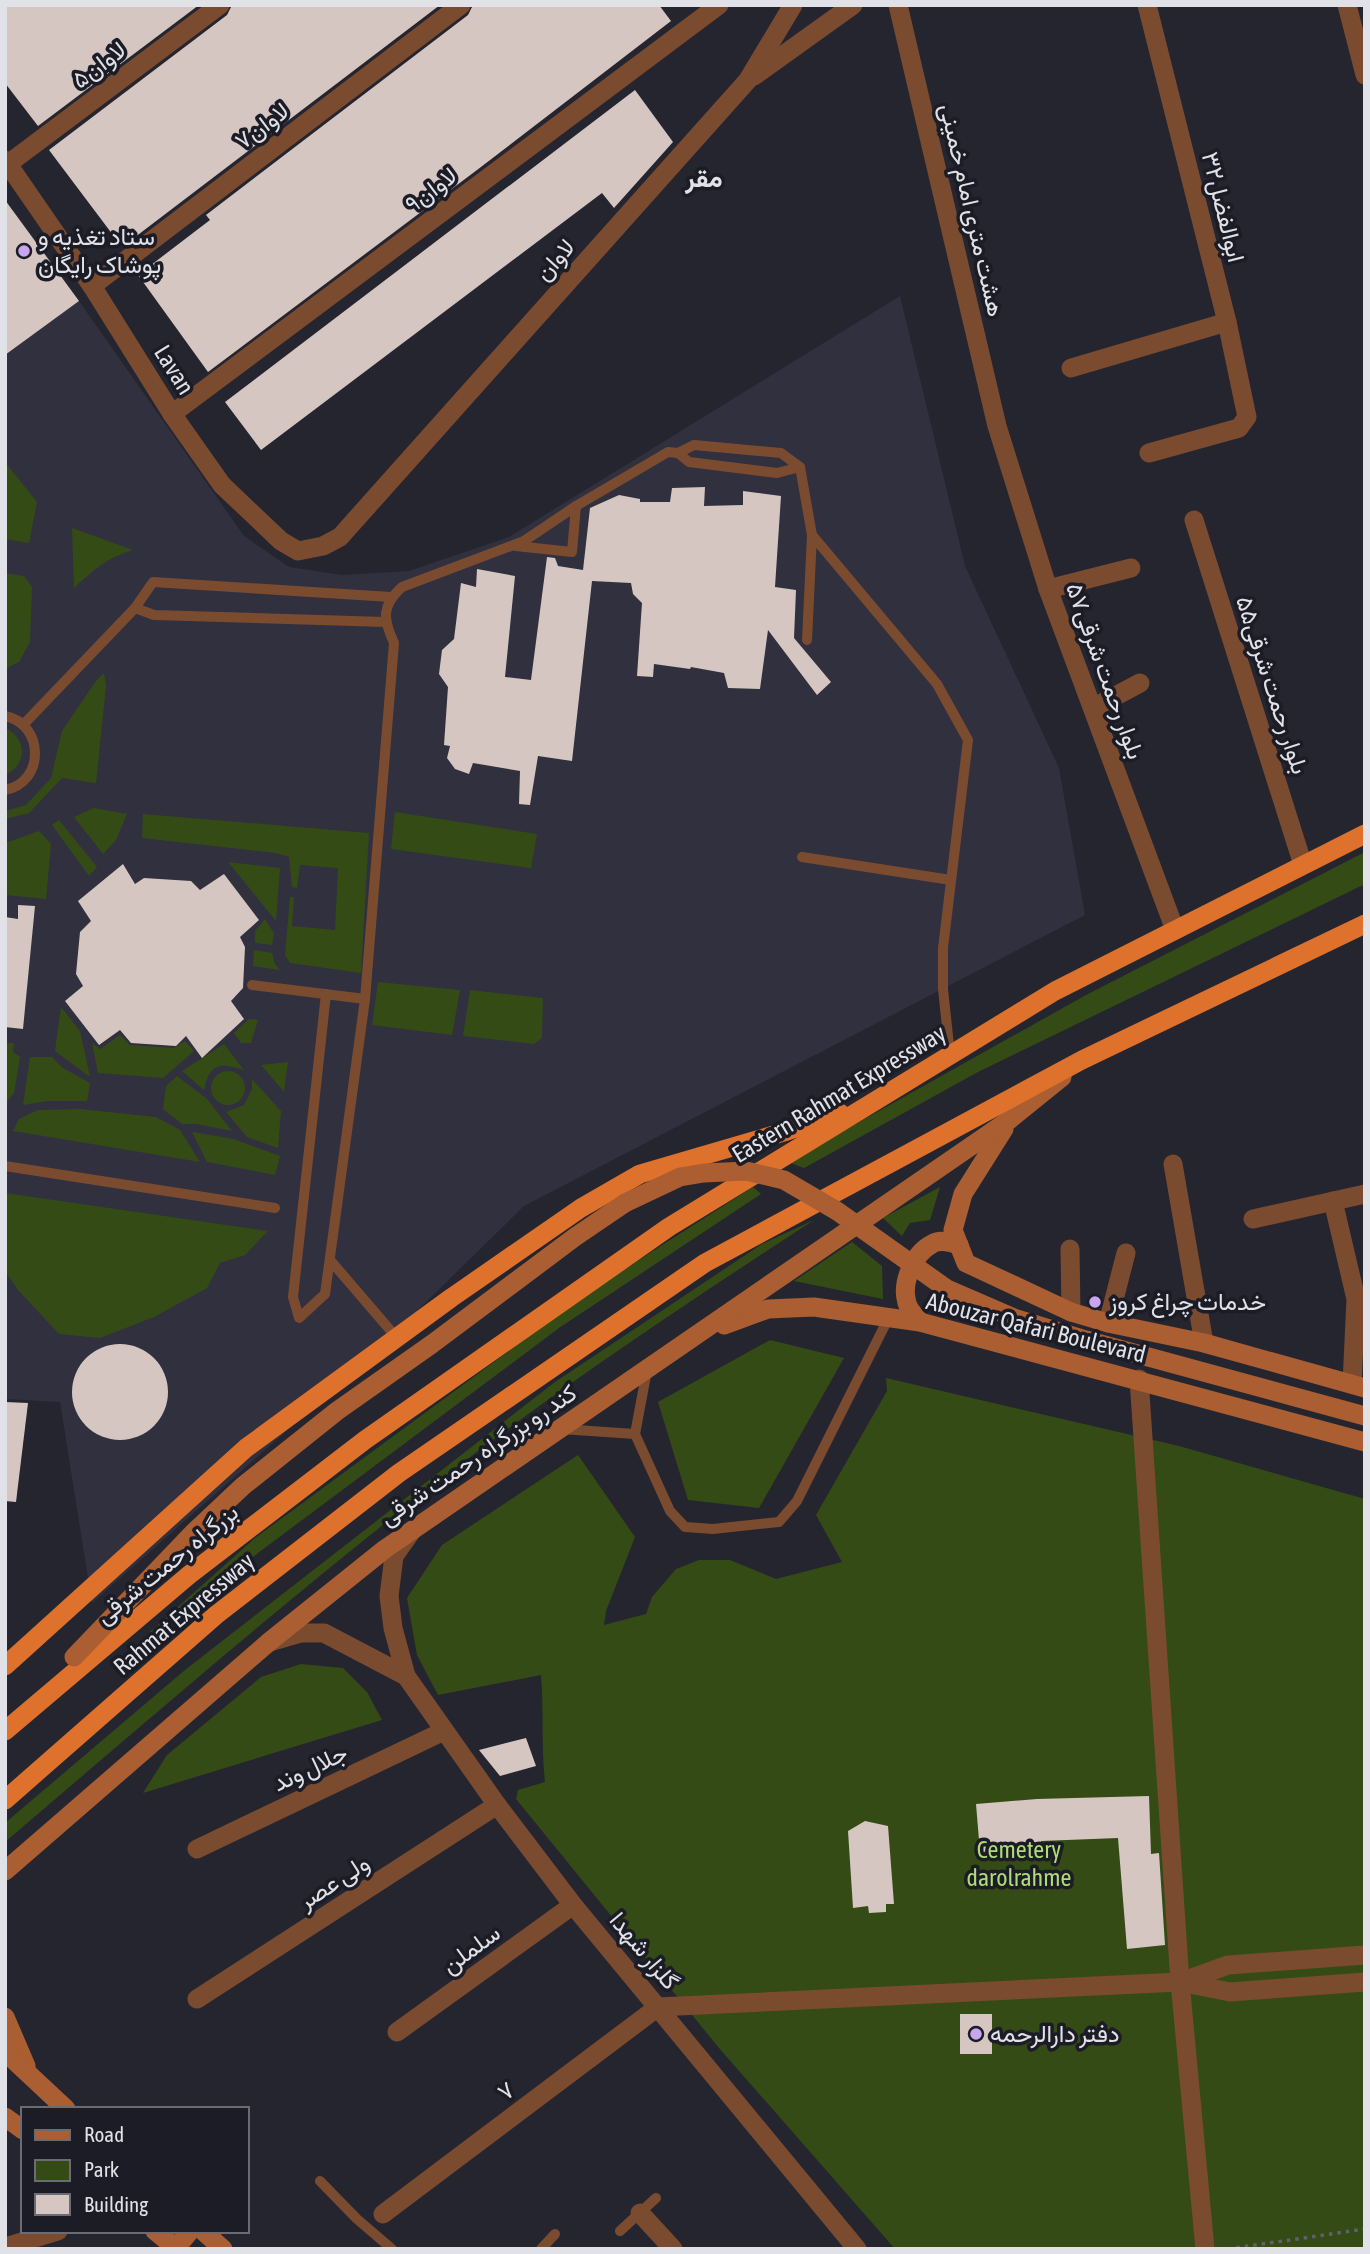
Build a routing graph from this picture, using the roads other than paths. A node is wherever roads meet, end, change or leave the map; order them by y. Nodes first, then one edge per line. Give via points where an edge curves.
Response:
1 (220, 5) edge
2 (461, 5) edge
3 (719, 5) edge
4 (793, 5) edge
5 (853, 5) edge
6 (898, 5) edge
7 (1147, 5) edge
8 (1347, 5) edge
9 (1365, 75) edge
10 (748, 80) junction
11 (6, 162) edge
12 (92, 286) junction
13 (1227, 322) junction
14 (1071, 368) dead end
15 (172, 414) junction
16 (997, 426) joint
17 (678, 453) junction
18 (1149, 453) dead end
19 (800, 467) junction
20 (576, 506) junction
21 (1194, 520) dead end
22 (812, 535) junction
23 (512, 546) junction
24 (1131, 568) dead end
25 (1048, 589) junction
26 (391, 597) junction
27 (135, 608) junction
28 (385, 622) junction
29 (807, 640) dead end
30 (1140, 683) dead end
31 (1093, 708) junction
32 (5, 716) edge
33 (23, 725) junction
34 (5, 790) edge
35 (1365, 834) edge
36 (802, 857) dead end
37 (1303, 865) junction
38 (951, 880) junction
39 (1365, 924) edge
40 (1175, 930) junction
41 (252, 985) dead end
42 (326, 994) junction
43 (365, 999) junction
44 (950, 1055) junction
45 (1082, 1060) junction
46 (877, 1100) junction
47 (1010, 1120) junction
48 (1173, 1164) dead end
49 (5, 1166) edge
50 (1365, 1194) edge
51 (1333, 1201) junction
52 (275, 1208) dead end
53 (1252, 1219) dead end
54 (959, 1245) junction
55 (1070, 1249) dead end
56 (1126, 1253) dead end
57 (330, 1260) junction
58 (1071, 1312) junction
59 (889, 1317) junction
60 (920, 1322) junction
61 (1108, 1323) junction
62 (694, 1336) junction
63 (397, 1338) junction
64 (1204, 1343) junction
65 (647, 1370) junction
66 (1139, 1379) junction
67 (1358, 1386) edge
68 (1365, 1416) edge
69 (559, 1429) junction
70 (635, 1434) junction
71 (365, 1440) joint
72 (1365, 1442) edge
73 (412, 1530) junction
74 (269, 1642) junction
75 (5, 1667) edge
76 (406, 1676) junction
77 (7, 1730) edge
78 (444, 1731) junction
79 (5, 1800) edge
80 (496, 1805) junction
81 (197, 1849) dead end
82 (5, 1871) edge
83 (573, 1905) junction
84 (1365, 1955) edge
85 (1180, 1982) junction
86 (1365, 1982) edge
87 (197, 1999) dead end
88 (658, 2007) junction
89 (5, 2017) edge
90 (397, 2032) dead end
91 (5, 2052) edge
92 (29, 2073) junction
93 (64, 2107) edge
94 (5, 2117) edge
95 (21, 2129) edge
96 (320, 2181) dead end
97 (656, 2198) dead end
98 (640, 2213) junction
99 (383, 2214) dead end
100 (620, 2231) dead end
101 (51, 2233) edge
102 (157, 2233) edge
103 (188, 2233) edge
104 (205, 2233) edge
105 (555, 2234) dead end
106 (5, 2247) edge
107 (176, 2248) edge
108 (223, 2249) edge
109 (392, 2249) edge
110 (541, 2249) edge
111 (673, 2249) edge
112 (857, 2249) edge
113 (1205, 2249) edge

1 - 11 street, ۵لاوان
2 - 12 street, ۷لاوان
3 - 15 street, ۹لاوان
4 - 10 street, لاوان
5 - 10 street
6 - 16 street, هشت متری امام خمینی
7 - 13 street, ابوالفضل۳۲
8 - 9 street
10 - 15 street, لاوان via 340,537 298,551 281,541 222,485
11 - 12 street, Lavan
12 - 15 street, Lavan
13 - 14 street
13 - 18 street, ابوالفضل۳۲ via 1245,422 1239,428
16 - 25 street, ۵۷بلوار رحمت شرقی
17 - 19 lane via 689,462 776,473
17 - 19 lane via 694,445 781,453
17 - 20 lane via 668,452
19 - 22 lane
20 - 23 lane
20 - 23 lane via 572,552
21 - 37 street, بلوار رحمت شرقی۵۵
22 - 29 lane
22 - 38 lane via 937,684 968,740
23 - 26 lane via 402,587
24 - 25 street
25 - 31 street, ۵۷بلوار رحمت شرقی
26 - 27 lane via 153,582
26 - 28 lane
27 - 28 lane via 154,615
27 - 33 lane
28 - 43 lane via 394,643
30 - 31 street
31 - 40 street, ۵۷بلوار رحمت شرقی
32 - 33 lane
33 - 34 lane via 32,735 36,760 23,783
35 - 37 highway, Eastern Rahmat Expressway
36 - 38 lane
37 - 40 highway, Eastern Rahmat Expressway
38 - 44 lane via 943,948
39 - 45 highway
40 - 44 highway, Eastern Rahmat Expressway via 1055,991
41 - 42 lane
42 - 43 lane
42 - 57 lane via 293,1297 299,1318 326,1294
43 - 57 lane
44 - 46 highway, Eastern Rahmat Expressway
45 - 47 main road
45 - 79 highway, Rahmat Expressway via 705,1264 399,1473 216,1615
46 - 63 highway via 640,1174 581,1208
46 - 71 highway, Eastern Rahmat Expressway via 669,1227
47 - 54 main road via 963,1194 953,1230
47 - 62 main road, کند رو بزرگراه رحمت شرقی
48 - 64 street
49 - 52 lane
50 - 51 street
51 - 53 street
51 - 67 street via 1356,1300
54 - 58 main road, Abouzar Qafari Boulevard via 966,1263
54 - 60 main road via 932,1243 912,1265 906,1280 907,1303
55 - 58 street
56 - 61 street
57 - 63 lane
58 - 61 main road, Abouzar Qafari Boulevard
59 - 60 main road, Abouzar Qafari Boulevard
59 - 62 main road, Abouzar Qafari Boulevard via 814,1307 768,1309
59 - 70 lane via 797,1501 779,1522 685,1527 670,1511
60 - 66 main road, Abouzar Qafari Boulevard
61 - 64 main road, Abouzar Qafari Boulevard
62 - 65 main road, کند رو بزرگراه رحمت شرقی
63 - 75 highway via 246,1448
64 - 67 main road, Abouzar Qafari Boulevard
65 - 69 main road, کند رو بزرگراه رحمت شرقی
65 - 70 lane
66 - 72 main road, Abouzar Qafari Boulevard
66 - 85 street
68 - 77 main road, bridge via 1014,1318 947,1289 837,1211 784,1180 746,1171 680,1177 625,1203 575,1237 337,1411 243,1486
69 - 70 lane
69 - 73 main road, کند رو بزرگراه رحمت شرقی
71 - 77 highway, بزرگراه رحمت شرقی via 189,1575
73 - 74 main road, کند رو بزرگراه رحمت شرقی
73 - 76 street, گلزار شهدا via 394,1556 388,1596
74 - 76 street, گلزار شهدا via 302,1633 324,1633
74 - 82 main road, کند رو بزرگراه رحمت شرقی
76 - 78 street, گلزار شهدا
78 - 80 street, گلزار شهدا
78 - 81 street, جلال وند
80 - 83 street, گلزار شهدا
80 - 87 street, ولی عصر
83 - 88 street, گلزار شهدا
83 - 90 street, سلملن
84 - 85 street via 1228,1965
85 - 86 street via 1230,1992
85 - 88 street
85 - 113 street
88 - 99 street, ۷
88 - 112 street, گلزار شهدا
89 - 92 main road
91 - 92 main road
92 - 93 main road
94 - 95 main road
96 - 109 lane
97 - 98 lane
98 - 100 lane
98 - 111 street
101 - 106 street
102 - 107 main road
103 - 107 main road
104 - 108 main road
105 - 110 lane

